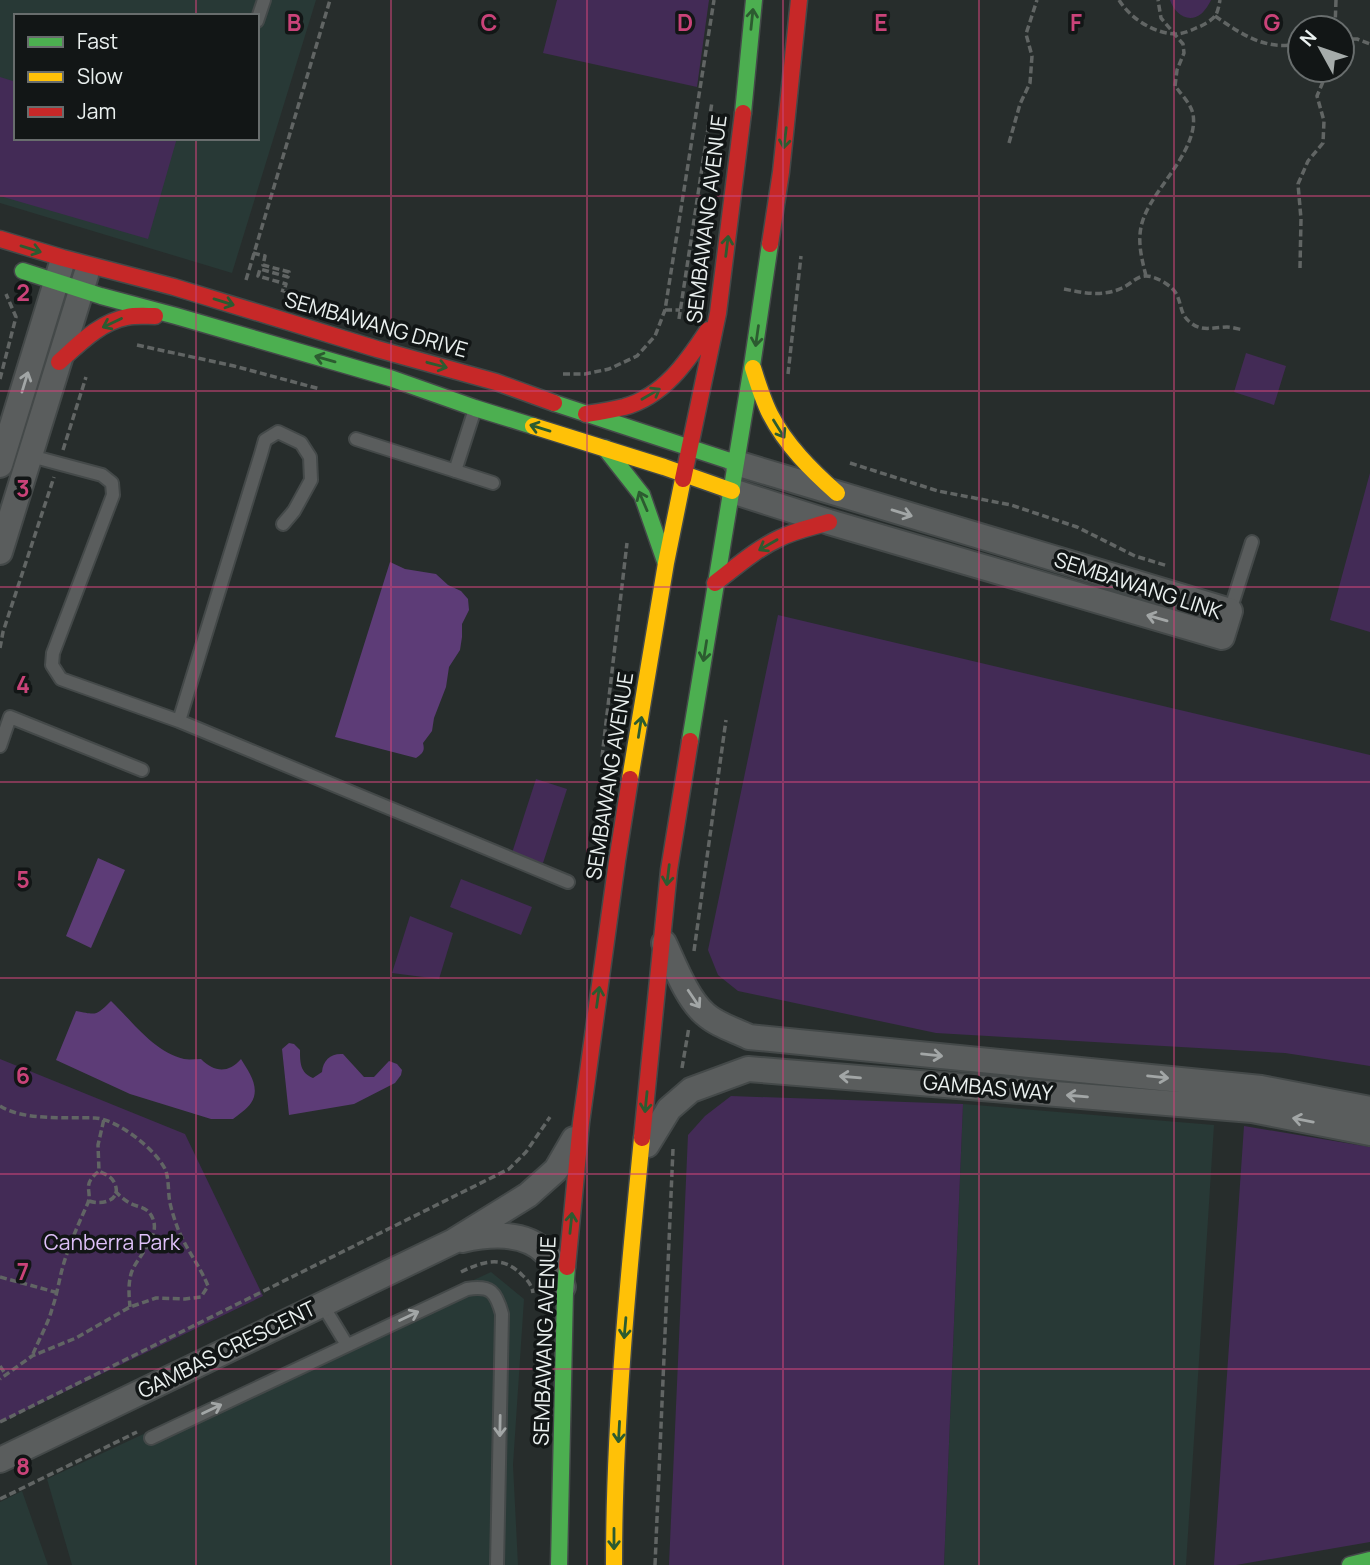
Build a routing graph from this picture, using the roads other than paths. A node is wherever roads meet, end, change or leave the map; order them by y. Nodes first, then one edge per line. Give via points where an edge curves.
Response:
1 (754, 0) edge
2 (799, 0) edge
3 (0, 239) edge
4 (89, 265) junction
5 (9, 267) dead end
6 (60, 270) junction
7 (82, 289) junction
8 (718, 313) junction
9 (176, 316) junction
10 (59, 362) junction
11 (752, 366) junction
12 (475, 408) junction
13 (586, 414) junction
14 (356, 439) dead end
15 (605, 448) junction
16 (689, 448) junction
17 (3, 456) edge
18 (30, 456) junction
19 (736, 463) junction
20 (454, 471) junction
21 (684, 474) junction
22 (493, 483) dead end
23 (732, 491) junction
24 (837, 493) junction
25 (829, 522) junction
26 (283, 524) dead end
27 (1252, 542) dead end
28 (1, 545) edge
29 (666, 563) junction
30 (715, 583) junction
31 (1230, 611) junction
32 (178, 721) junction
33 (0, 746) edge
34 (142, 770) dead end
35 (568, 883) dead end
36 (662, 939) junction
37 (1370, 1108) edge
38 (582, 1122) junction
39 (1370, 1133) edge
40 (641, 1155) junction
41 (454, 1241) junction
42 (565, 1291) junction
43 (322, 1304) junction
44 (347, 1345) junction
45 (151, 1438) dead end
46 (0, 1460) edge
47 (1370, 1560) edge
48 (497, 1565) edge
49 (559, 1565) edge
50 (614, 1565) edge
51 (1350, 1565) edge

8 -> 1 main road, SEMBAWANG AVENUE
2 -> 11 main road via 781,172
3 -> 6 main road, SEMBAWANG DRIVE
4 - 6 main road, SEMBAWANG DRIVE
4 - 7 street
4 -> 13 main road, SEMBAWANG DRIVE via 496,382
5 - 6 main road, SEMBAWANG DRIVE
6 - 7 main road, SEMBAWANG DRIVE
17 -> 6 street
7 - 9 main road, SEMBAWANG DRIVE
7 - 10 street
13 -> 8 main road via 628,406 658,391 685,365
8 - 16 main road, SEMBAWANG AVENUE
9 -> 10 main road via 117,320 82,340
12 -> 9 main road, SEMBAWANG DRIVE via 390,378
10 - 18 street
11 - 19 main road
11 -> 24 main road via 769,414 785,439 802,462
15 -> 12 main road, SEMBAWANG DRIVE
12 - 20 lane
13 - 16 main road, SEMBAWANG DRIVE
14 - 20 lane
15 - 21 main road, SEMBAWANG DRIVE
29 -> 15 main road via 642,495
16 - 19 main road, SEMBAWANG DRIVE
16 - 21 main road, SEMBAWANG AVENUE
17 - 18 lane
18 - 28 street
18 - 32 lane via 102,475 112,483 113,495 52,665 61,679
19 - 23 main road
19 - 24 street, SEMBAWANG LINK
20 - 22 lane
21 - 23 main road, SEMBAWANG DRIVE
21 - 29 main road, SEMBAWANG AVENUE
23 - 25 street, SEMBAWANG LINK
23 - 30 main road
24 -> 31 street, SEMBAWANG LINK
25 -> 30 main road via 771,542
31 -> 25 street, SEMBAWANG LINK via 1222,637
26 - 32 lane via 311,480 310,457 301,443 278,432 265,440
27 - 31 lane
38 -> 29 main road, SEMBAWANG AVENUE via 617,861
30 -> 36 main road via 668,870
32 - 35 lane
33 - 34 lane via 10,717
36 -> 37 street, GAMBAS WAY via 703,1013 749,1037 1261,1088
36 -> 40 main road
38 - 41 street, GAMBAS CRESCENT via 556,1170 528,1195
42 -> 38 main road, SEMBAWANG AVENUE
39 -> 40 street, GAMBAS WAY via 1252,1110 748,1069 691,1090 669,1109
40 -> 50 main road via 622,1364
41 - 42 street, GAMBAS CRESCENT via 479,1236 526,1240 547,1253
41 - 43 street, GAMBAS CRESCENT
42 - 49 main road, SEMBAWANG AVENUE
43 - 44 lane
43 - 46 street, GAMBAS CRESCENT
45 -> 44 lane
44 -> 48 lane via 467,1289 482,1287 498,1299 502,1314
47 - 51 main road

